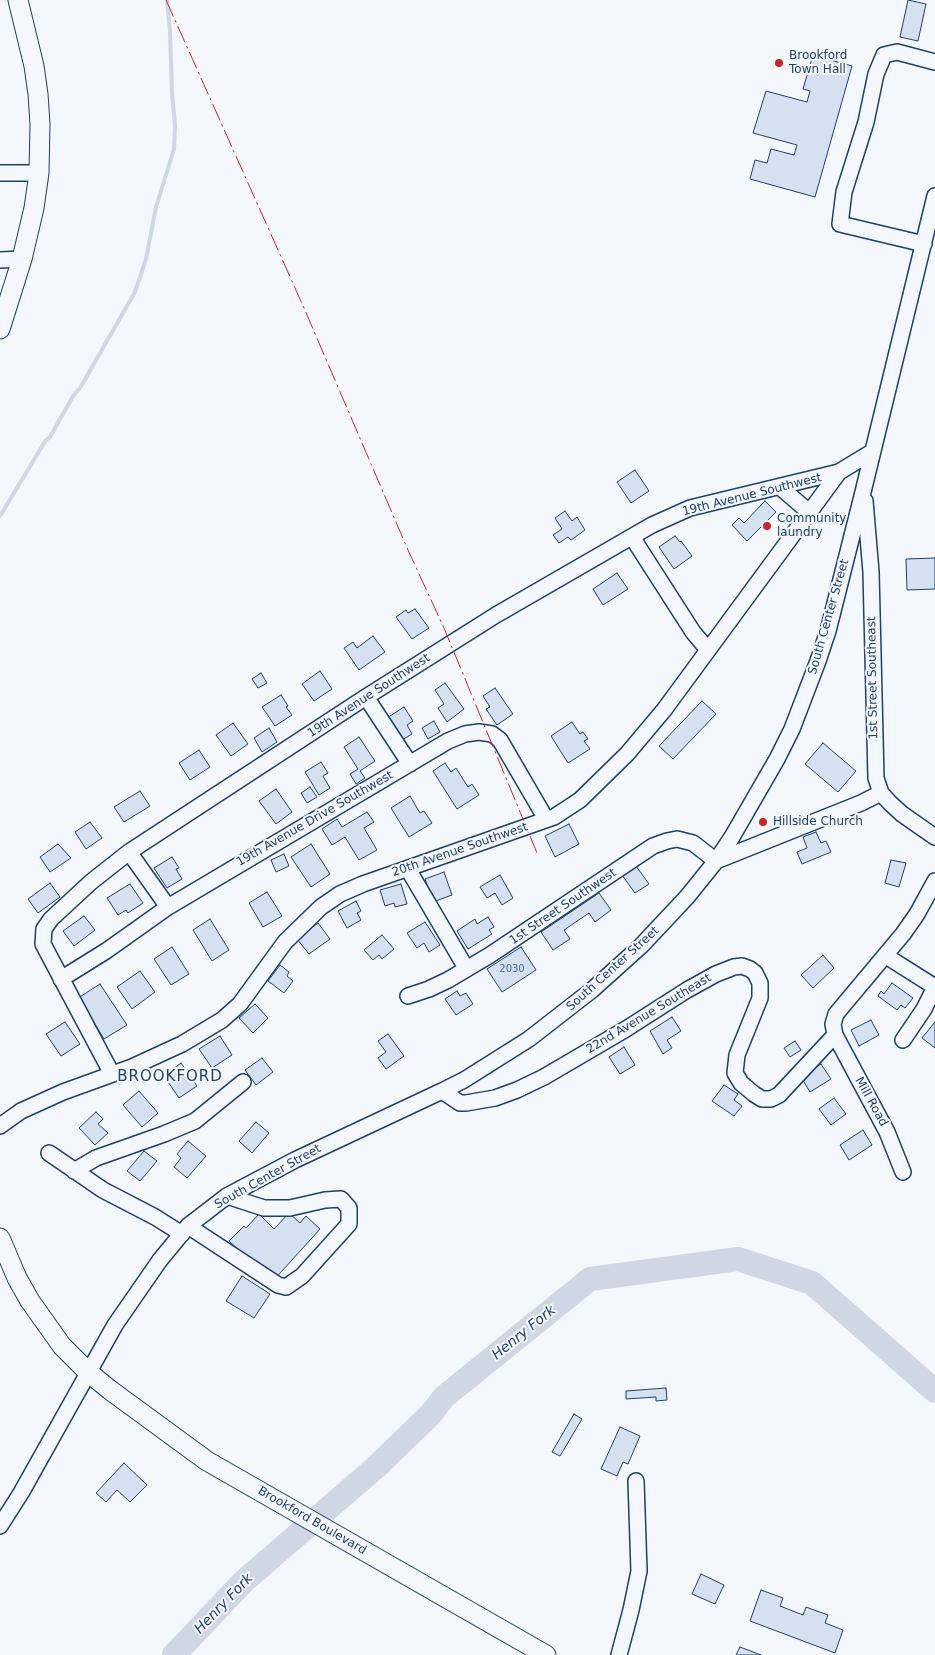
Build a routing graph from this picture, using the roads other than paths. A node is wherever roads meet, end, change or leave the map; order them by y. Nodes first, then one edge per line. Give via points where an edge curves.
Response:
1 (18, 0) edge
2 (935, 62) edge
3 (0, 173) edge
4 (39, 173) junction
5 (935, 196) edge
6 (924, 244) junction
7 (22, 259) junction
8 (0, 260) edge
9 (0, 329) edge
10 (872, 452) junction
11 (839, 472) junction
12 (780, 487) junction
13 (863, 492) junction
14 (809, 512) junction
15 (632, 537) junction
16 (708, 650) junction
17 (366, 697) junction
18 (410, 764) junction
19 (881, 793) junction
20 (546, 819) junction
21 (935, 837) edge
22 (129, 852) junction
23 (716, 861) junction
24 (408, 869) junction
25 (935, 880) edge
26 (168, 907) junction
27 (886, 956) junction
28 (466, 968) junction
29 (60, 979) junction
30 (408, 996) dead end
31 (835, 1035) junction
32 (903, 1040) dead end
33 (112, 1074) junction
34 (243, 1082) dead end
35 (442, 1091) junction
36 (0, 1126) edge
37 (49, 1153) dead end
38 (74, 1171) junction
39 (903, 1172) dead end
40 (228, 1196) junction
41 (185, 1230) junction
42 (0, 1238) edge
43 (88, 1372) junction
44 (636, 1481) dead end
45 (0, 1526) edge
46 (546, 1655) edge
47 (619, 1655) edge

1 - 4 main road via 38,94
2 - 6 street via 897,52 884,55 844,192 840,224
3 - 4 street
4 - 7 main road
5 - 6 street, South Center Street
6 - 10 street, South Center Street
7 - 8 street
7 - 9 main road
10 - 11 street, 19th Avenue Southwest
10 - 13 street, South Center Street
11 - 12 street, 19th Avenue Southwest
11 - 14 street, 20th Avenue Southwest
12 - 14 street
12 - 15 street, 19th Avenue Southwest via 690,508
13 - 19 street, 1st Street Southeast via 871,572 876,778
13 - 23 street, South Center Street via 828,631 805,698 768,777
14 - 16 street, 20th Avenue Southwest
15 - 16 street
15 - 17 street, 19th Avenue Southwest via 496,615
16 - 20 street, 20th Avenue Southwest via 627,754 580,800
17 - 18 street
17 - 22 street, 19th Avenue Southwest
18 - 20 street, 19th Avenue Drive Southwest via 465,734 492,734 500,740
18 - 26 street, 19th Avenue Drive Southwest
19 - 21 street via 902,814
19 - 23 street
20 - 24 street, 20th Avenue Southwest
22 - 26 street
22 - 29 street, 19th Avenue Southwest via 79,893 44,929 43,944
23 - 28 street, 1st Street Southwest via 693,843 667,840 518,938
23 - 35 street, South Center Street via 664,923 592,990 529,1039
24 - 28 street
24 - 33 street, 20th Avenue Southwest via 340,894 321,907 285,942 240,1004 222,1020 182,1044
25 - 27 street via 918,914
26 - 29 street, 19th Avenue Drive Southwest
27 - 31 street via 836,1014 833,1024
27 - 32 street via 935,987
28 - 30 street, 1st Street Southwest via 448,980
29 - 33 street, 19th Avenue Southwest
31 - 35 street, 22nd Avenue Southeast via 779,1095 762,1099 754,1094 735,1073 737,1055 760,998 760,983 750,969 734,967 687,990 626,1029 517,1090 466,1103 460,1103
31 - 39 street, Mill Road via 887,1132
33 - 36 street, 20th Avenue Southwest via 21,1111
34 - 38 street via 195,1121 96,1158
35 - 40 street, South Center Street via 295,1160
37 - 38 street
38 - 41 street via 103,1190
40 - 41 street, South Center Street
40 - 41 street via 264,1208 290,1208 341,1199 349,1208 349,1224 302,1276 286,1287
41 - 43 street, South Center Street via 160,1260
42 - 43 main road, Brookford Boulevard via 17,1278 35,1308 62,1346
43 - 45 street, South Center Street
43 - 46 main road, Brookford Boulevard via 207,1460
44 - 47 street via 639,1571

